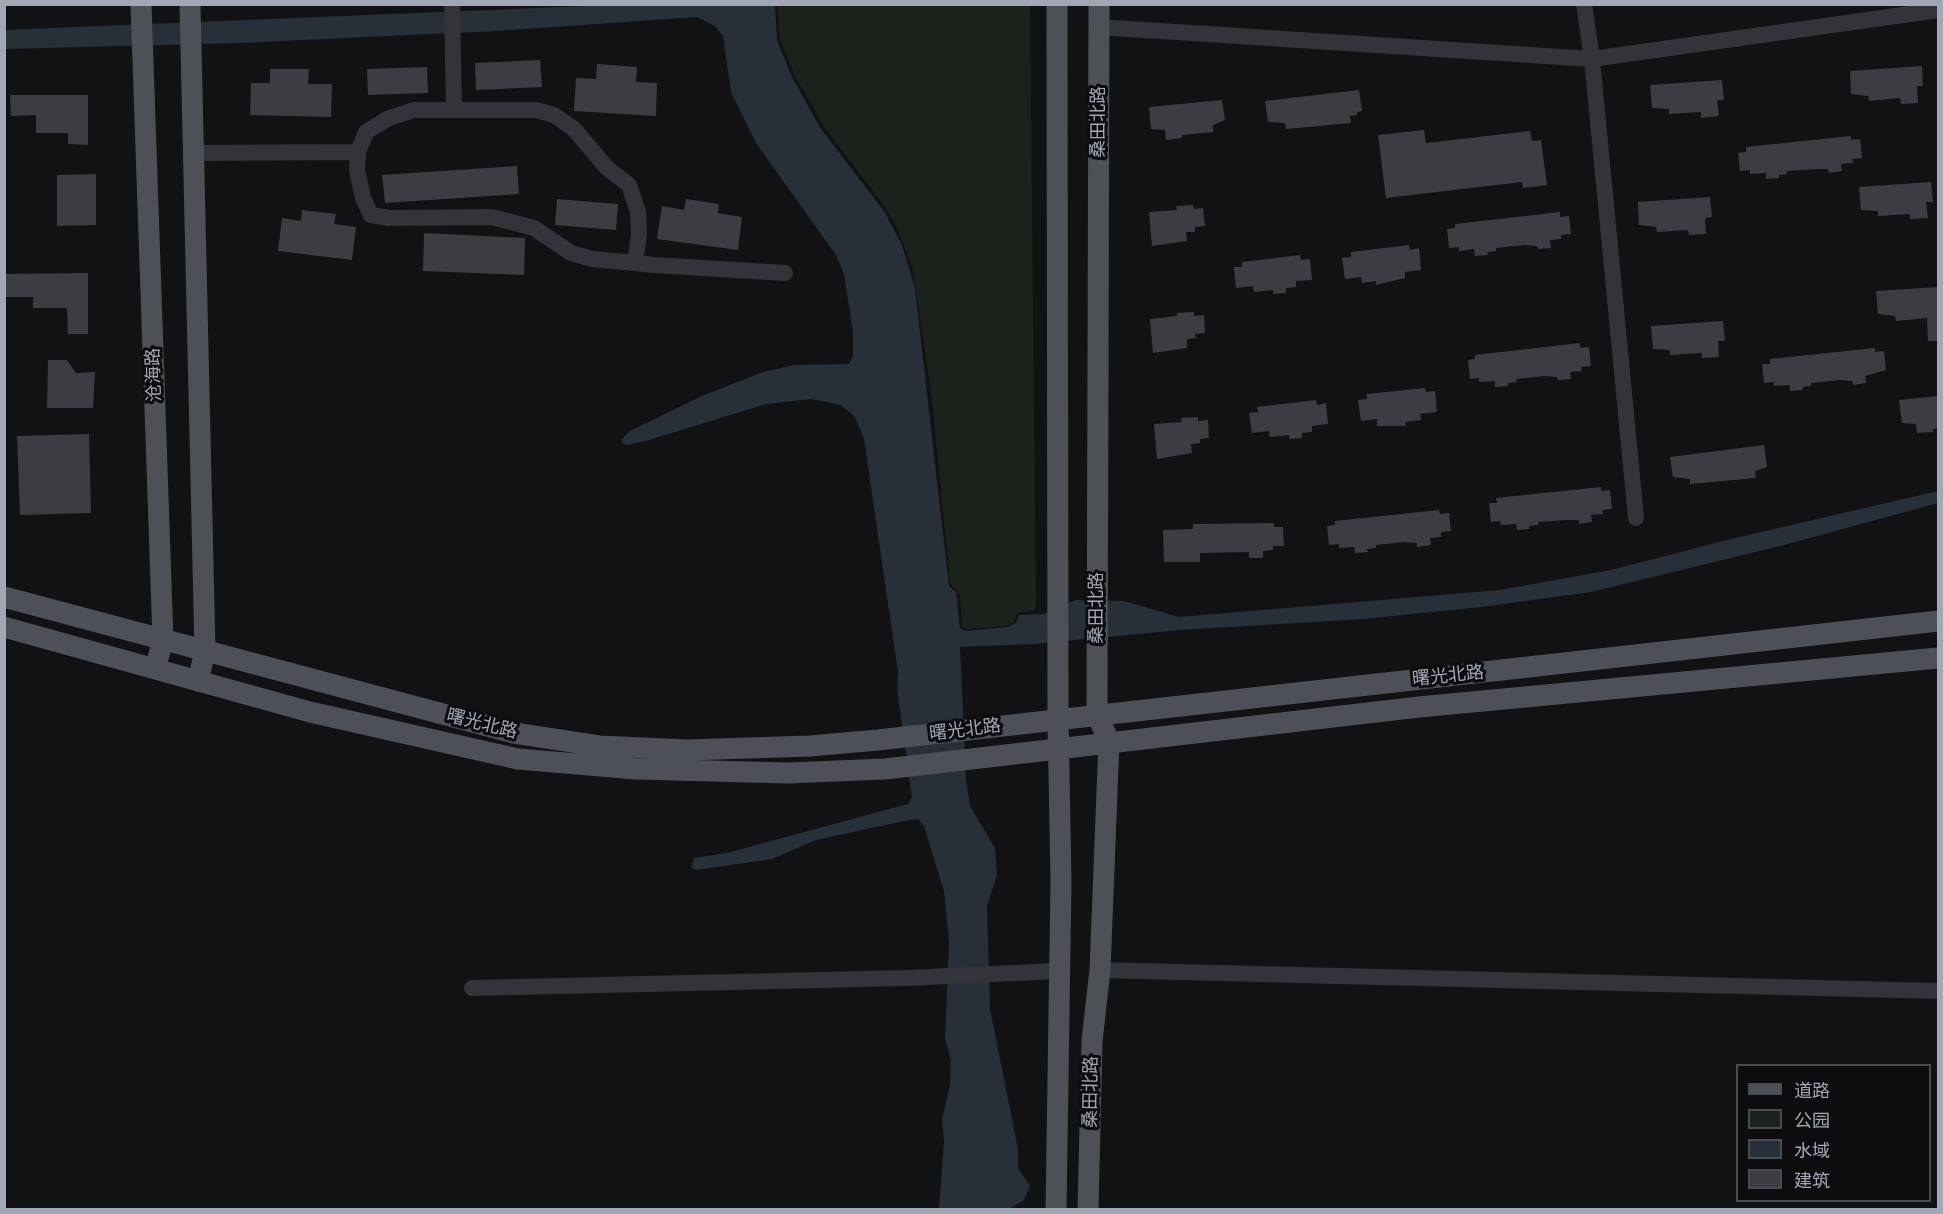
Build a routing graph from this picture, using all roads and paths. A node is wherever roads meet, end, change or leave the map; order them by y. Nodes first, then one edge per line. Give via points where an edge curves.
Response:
1 (1057, 4) edge
2 (1099, 4) edge
3 (1584, 4) edge
4 (190, 7) edge
5 (452, 7) edge
6 (141, 8) edge
7 (1938, 10) edge
8 (1099, 27) junction
9 (1592, 59) junction
10 (454, 110) junction
11 (358, 152) junction
12 (193, 153) junction
13 (635, 263) junction
14 (785, 273) dead end
15 (1636, 518) dead end
16 (4, 597) edge
17 (1938, 621) edge
18 (4, 627) edge
19 (163, 640) junction
20 (205, 651) junction
21 (1938, 658) edge
22 (155, 669) junction
23 (198, 681) junction
24 (1097, 715) junction
25 (1058, 719) junction
26 (1109, 741) junction
27 (1059, 747) junction
28 (1100, 970) junction
29 (1058, 971) junction
30 (472, 988) dead end
31 (1938, 991) edge
32 (1056, 1209) edge
33 (1088, 1209) edge

1 - 25 main road, 桑田北路
2 - 8 main road, 桑田北路
3 - 9 street
4 - 12 main road
5 - 10 street
6 - 19 main road, 沧海路
7 - 9 street
8 - 9 street
8 - 24 main road, 桑田北路
9 - 15 street
10 - 11 street via 414,110 389,118 366,132
10 - 13 street via 536,110 554,115 574,129 607,168 629,185 638,212
11 - 12 street
11 - 13 street via 357,170 371,215 492,217 534,228 571,253
12 - 20 main road
13 - 14 street
16 - 19 main road, 曙光北路
17 - 24 main road, 曙光北路
18 - 22 main road, 曙光北路
19 - 20 main road, 曙光北路
19 - 22 main road, 沧海路
20 - 23 main road
20 - 25 main road, 曙光北路 via 514,733 598,746 687,750 878,740
21 - 26 main road, 曙光北路
22 - 23 main road, 曙光北路
23 - 27 main road, 曙光北路 via 310,712 518,759 636,769 788,774 885,769
24 - 25 main road, 曙光北路
24 - 26 main road, 桑田北路
25 - 27 main road, 桑田北路
26 - 27 main road, 曙光北路
26 - 28 main road, 桑田北路
27 - 29 main road, 桑田北路
28 - 31 street
28 - 33 main road, 桑田北路 via 1092,1041
29 - 30 street
29 - 32 main road, 桑田北路

